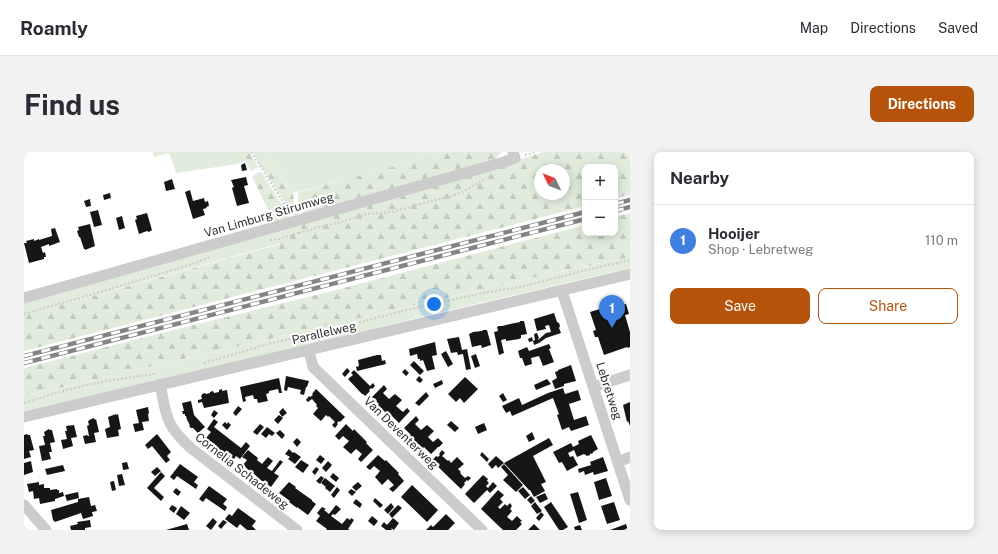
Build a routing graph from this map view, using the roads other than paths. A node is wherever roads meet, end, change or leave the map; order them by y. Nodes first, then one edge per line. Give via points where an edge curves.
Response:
1 (513, 152) edge
2 (630, 274) edge
3 (562, 291) junction
4 (24, 298) edge
5 (309, 350) junction
6 (630, 375) edge
7 (160, 379) junction
8 (593, 387) junction
9 (24, 417) edge
10 (630, 457) edge
11 (618, 462) junction
12 (630, 500) edge
13 (24, 505) edge
14 (46, 530) edge
15 (297, 530) edge
16 (482, 530) edge

1 - 4 street, Van Limburg Stirumweg via 515,158 496,164
2 - 3 street, Parallelweg
3 - 5 street, Parallelweg
3 - 8 street, Lebretweg
5 - 7 street, Parallelweg
5 - 16 street, Van Deventerweg via 313,367
6 - 8 street
7 - 9 street, Parallelweg
7 - 15 street, Cornelia Schadeweg via 170,424 180,438
8 - 11 street, Lebretweg
10 - 11 street
11 - 12 street, Lebretweg
13 - 14 street

